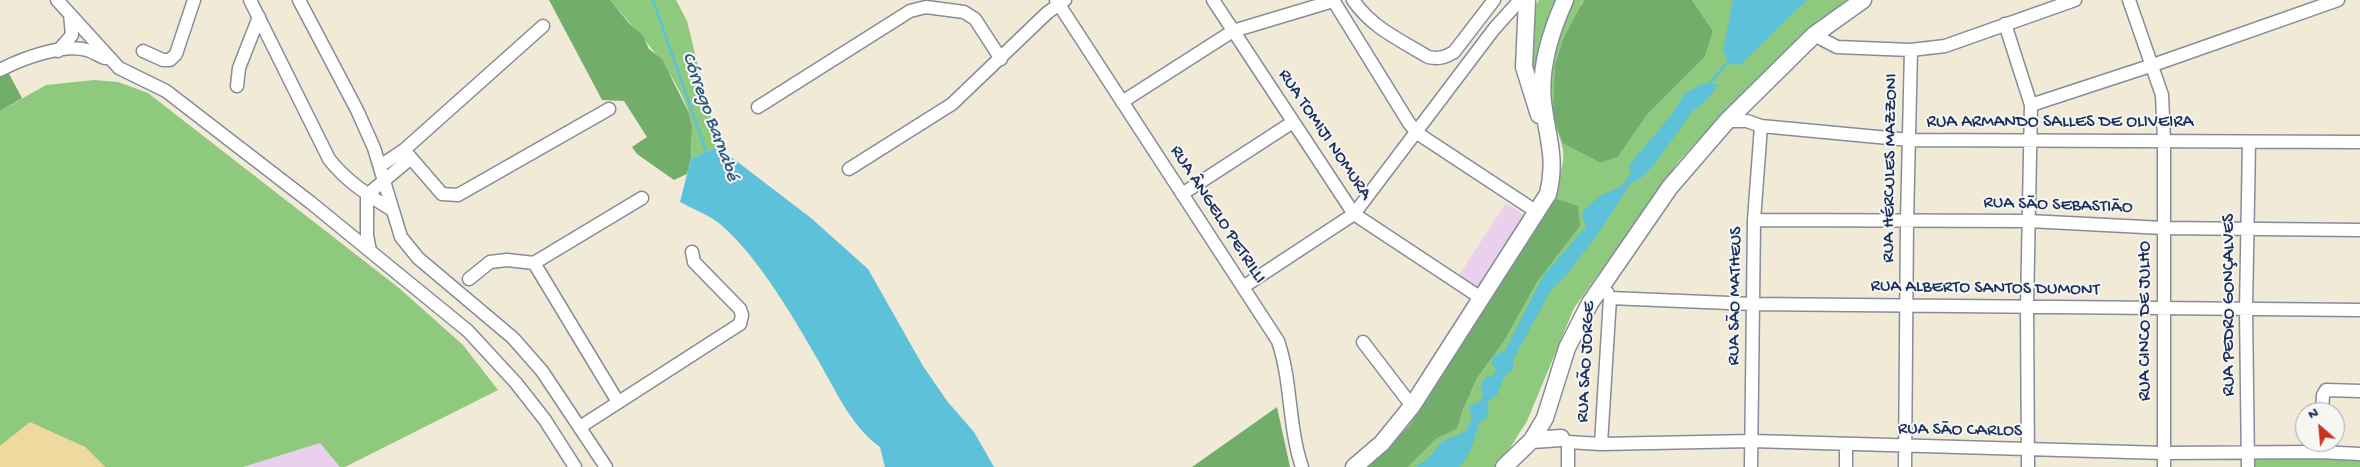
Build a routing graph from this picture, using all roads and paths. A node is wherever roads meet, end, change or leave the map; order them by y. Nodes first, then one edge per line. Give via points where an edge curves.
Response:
1 (57, 0) edge
2 (194, 0) edge
3 (250, 0) edge
4 (298, 0) edge
5 (1213, 0) edge
6 (1353, 0) edge
7 (1520, 0) edge
8 (1527, 0) edge
9 (1565, 0) edge
10 (1863, 0) edge
11 (2075, 0) edge
12 (2129, 0) edge
13 (2338, 0) edge
14 (1060, 1) edge
15 (1333, 1) edge
16 (1493, 1) edge
17 (70, 14) junction
18 (259, 17) junction
19 (2005, 24) junction
20 (543, 26) dead end
21 (1233, 31) junction
22 (1814, 34) junction
23 (1911, 50) junction
24 (58, 51) junction
25 (143, 51) dead end
26 (1001, 59) junction
27 (115, 64) junction
28 (2153, 65) junction
29 (0, 70) edge
30 (237, 86) dead end
31 (1122, 102) junction
32 (2031, 105) junction
33 (758, 107) dead end
34 (610, 109) dead end
35 (1727, 121) junction
36 (1293, 122) junction
37 (1761, 126) junction
38 (1418, 132) junction
39 (1550, 140) junction
40 (1910, 140) junction
41 (2029, 140) junction
42 (2164, 140) junction
43 (2249, 142) junction
44 (2360, 142) edge
45 (408, 154) junction
46 (380, 166) junction
47 (849, 169) dead end
48 (383, 179) junction
49 (1182, 194) junction
50 (366, 195) junction
51 (642, 198) dead end
52 (392, 210) junction
53 (1537, 212) junction
54 (1354, 214) junction
55 (1754, 220) junction
56 (1907, 221) junction
57 (2029, 221) junction
58 (2163, 228) junction
59 (2248, 228) junction
60 (2360, 230) edge
61 (370, 251) junction
62 (692, 252) dead end
63 (534, 263) junction
64 (469, 279) dead end
65 (1603, 283) junction
66 (1243, 287) junction
67 (1481, 298) junction
68 (1610, 298) junction
69 (1753, 304) junction
70 (1906, 305) junction
71 (2026, 306) junction
72 (2165, 308) junction
73 (2246, 309) junction
74 (2360, 310) edge
75 (1363, 342) dead end
76 (2360, 391) edge
77 (618, 402) junction
78 (2323, 402) edge
79 (1412, 406) junction
80 (1544, 418) junction
81 (580, 427) junction
82 (1532, 440) junction
83 (1565, 440) junction
84 (1752, 442) junction
85 (1601, 444) junction
86 (1846, 445) junction
87 (1905, 447) junction
88 (2295, 449) edge
89 (2028, 450) junction
90 (2345, 451) edge
91 (2164, 453) junction
92 (2248, 454) junction
93 (2360, 454) edge
94 (574, 467) edge
95 (606, 467) edge
96 (1302, 467) edge
97 (1354, 467) edge
98 (1504, 467) edge
99 (1568, 467) edge
100 (1751, 467) edge
101 (1846, 467) edge
102 (1905, 467) edge
103 (2028, 467) edge
104 (2164, 467) edge
105 (2248, 467) edge

1 - 17 street
2 - 25 street via 176,54 170,60
3 - 18 street
4 - 46 street via 357,110
5 - 21 street, RUA TOMIJI NOMURA
6 - 16 street via 1374,26 1428,57 1438,58 1454,52
7 - 38 street via 1494,29
8 - 39 main road via 1524,68
9 - 39 main road via 1549,44 1544,74 1543,101
10 - 22 main road
11 - 19 street
12 - 28 street, RUA CINCO DE JULHO
13 - 28 street
14 - 26 street
14 - 31 street, RUA ÂNGELO PETRILLI
15 - 21 street
15 - 38 street
17 - 24 street via 72,35
17 - 27 street
18 - 30 street via 240,68
18 - 50 street via 329,159 341,175
19 - 23 street via 1945,46
19 - 32 street
20 - 45 street
21 - 31 street
21 - 36 street, RUA TOMIJI NOMURA
22 - 23 street via 1837,47
22 - 35 main road
23 - 40 street, RUA HÉRCULES MAZZONI
24 - 27 street via 85,50
24 - 29 street via 28,58
26 - 33 street via 975,19 964,12 926,7 910,12
26 - 47 street via 952,104
27 - 61 street via 166,91
28 - 32 street
28 - 42 street, RUA CINCO DE JULHO via 2162,95
31 - 49 street, RUA ÂNGELO PETRILLI
32 - 41 street
34 - 45 street via 458,195 442,194
35 - 37 street, RUA ARMANDO SALLES DE OLIVEIRA via 1747,121
35 - 65 main road via 1670,187
36 - 49 street
36 - 54 street, RUA TOMIJI NOMURA
37 - 40 street, RUA ARMANDO SALLES DE OLIVEIRA
37 - 55 street, RUA SÃO MATHEUS
38 - 53 street
38 - 54 street
39 - 53 main road via 1552,179 1548,194
40 - 41 street, RUA ARMANDO SALLES DE OLIVEIRA
40 - 56 street, RUA HÉRCULES MAZZONI
41 - 42 street, RUA ARMANDO SALLES DE OLIVEIRA
41 - 57 street
42 - 43 street, RUA ARMANDO SALLES DE OLIVEIRA
42 - 58 street, RUA CINCO DE JULHO
43 - 44 street, RUA ARMANDO SALLES DE OLIVEIRA
43 - 59 street, RUA PEDRO GONÇALVES
45 - 46 street
45 - 48 street
46 - 48 street
48 - 50 street
48 - 52 street
49 - 66 street, RUA ÂNGELO PETRILLI
50 - 52 street
50 - 61 street
51 - 63 street
52 - 81 street via 401,237 418,258 513,338 542,371
53 - 67 main road
54 - 66 street
54 - 67 street, RUA TOMIJI NOMURA
55 - 56 street, RUA SÃO SEBASTIÃO
55 - 69 street, RUA SÃO MATHEUS
56 - 57 street, RUA SÃO SEBASTIÃO
56 - 70 street, RUA HÉRCULES MAZZONI
57 - 58 street, RUA SÃO SEBASTIÃO
57 - 71 street
58 - 59 street, RUA SÃO SEBASTIÃO
58 - 72 street, RUA CINCO DE JULHO
59 - 60 street, RUA SÃO SEBASTIÃO
59 - 73 street, RUA PEDRO GONÇALVES
61 - 94 street via 468,330 516,383
62 - 77 street via 694,262 740,309 740,324
63 - 64 street via 490,262
63 - 77 street
65 - 68 street, RUA SÃO JORGE
65 - 80 main road via 1567,348
66 - 96 street, RUA ÂNGELO PETRILLI via 1278,341 1284,358 1295,447
67 - 79 main road
68 - 69 street, RUA ALBERTO SANTOS DUMONT
68 - 85 street, RUA SÃO JORGE
69 - 70 street, RUA ALBERTO SANTOS DUMONT
69 - 84 street, RUA SÃO MATHEUS
70 - 71 street, RUA ALBERTO SANTOS DUMONT
70 - 87 street, RUA HÉRCULES MAZZONI
71 - 72 street, RUA ALBERTO SANTOS DUMONT
71 - 89 street
72 - 73 street, RUA ALBERTO SANTOS DUMONT
72 - 91 street, RUA CINCO DE JULHO
73 - 74 street, RUA ALBERTO SANTOS DUMONT
73 - 92 street, RUA PEDRO GONÇALVES
75 - 79 street
76 - 78 street via 2326,390
77 - 81 street
79 - 97 main road via 1382,443
80 - 82 main road
80 - 83 main road
81 - 95 street
82 - 83 main road
82 - 98 main road
83 - 85 street, RUA SÃO CARLOS
83 - 99 street
84 - 85 street, RUA SÃO CARLOS
84 - 86 street, RUA SÃO CARLOS
84 - 100 street, RUA SÃO MATHEUS
86 - 87 street, RUA SÃO CARLOS
86 - 101 street
87 - 89 street, RUA SÃO CARLOS
87 - 102 street, RUA HÉRCULES MAZZONI
88 - 92 street, RUA SÃO CARLOS
89 - 91 street, RUA SÃO CARLOS
89 - 103 street
90 - 93 street, RUA SÃO CARLOS
91 - 92 street, RUA SÃO CARLOS
91 - 104 street, RUA CINCO DE JULHO
92 - 105 street, RUA PEDRO GONÇALVES

